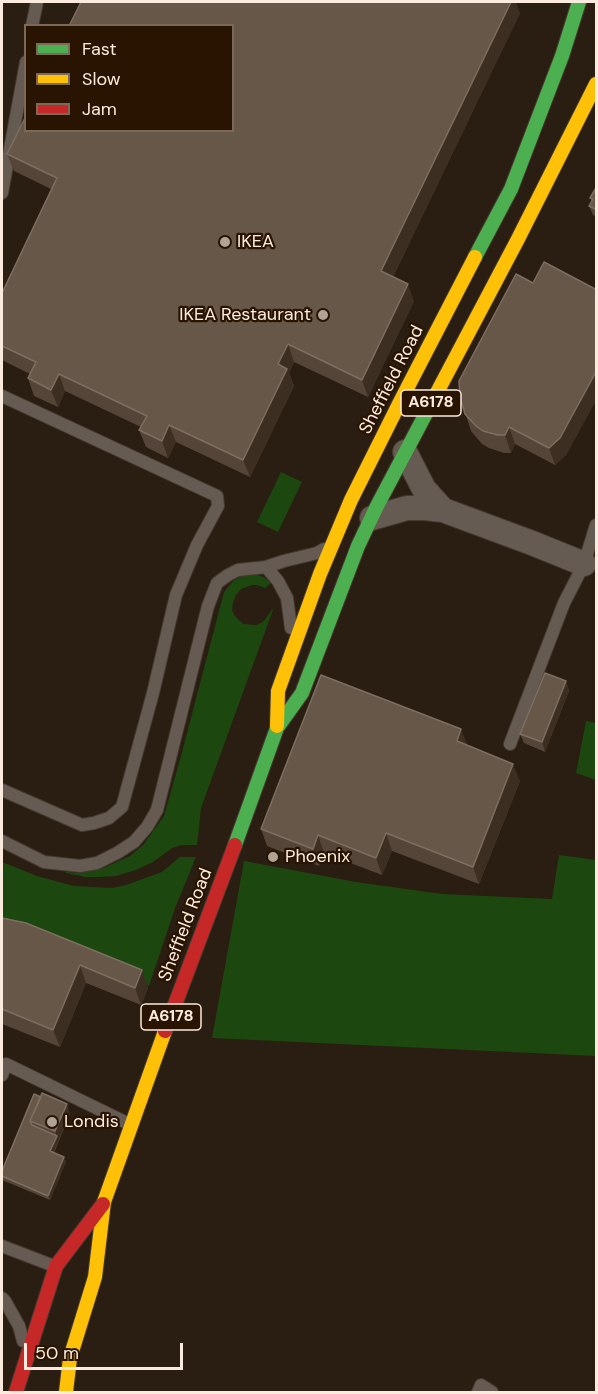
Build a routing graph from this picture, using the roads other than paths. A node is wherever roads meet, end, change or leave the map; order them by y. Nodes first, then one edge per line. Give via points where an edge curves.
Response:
1 (37, 2) edge
2 (579, 2) edge
3 (32, 24) edge
4 (586, 24) dead end
5 (562, 56) junction
6 (24, 73) edge
7 (597, 84) edge
8 (2, 193) edge
9 (2, 396) edge
10 (405, 452) junction
11 (443, 510) junction
12 (372, 518) junction
13 (597, 525) edge
14 (333, 544) junction
15 (590, 566) edge
16 (266, 567) junction
17 (294, 645) junction
18 (277, 728) junction
19 (510, 744) dead end
20 (2, 790) edge
21 (2, 841) edge
22 (2, 1075) edge
23 (132, 1125) junction
24 (104, 1202) junction
25 (2, 1246) edge
26 (56, 1266) junction
27 (2, 1298) edge
28 (27, 1354) junction
29 (16, 1392) edge
30 (66, 1392) edge
31 (478, 1392) edge
32 (492, 1392) edge

1 - 3 lane
2 - 5 main road, Sheffield Road / A6178
4 - 5 main road, Sheffield Road
5 - 14 main road, Sheffield Road / A6178 via 511,189 400,402
6 - 8 lane
7 - 10 main road, Sheffield Road / A6178
9 - 20 lane via 216,496 218,506 177,595 122,807 109,818 82,825
10 - 11 street via 424,489
10 - 12 main road, Sheffield Road / A6178
11 - 12 street via 407,508
11 - 15 street
12 - 18 main road, Sheffield Road / A6178 via 302,693
13 - 15 lane
14 - 16 lane via 317,553
14 - 17 main road, Sheffield Road / A6178
15 - 19 lane via 564,603
16 - 17 lane via 287,598
16 - 21 lane via 228,575 212,595 157,810 134,842 98,863 80,866 45,862
17 - 18 main road, Sheffield Road / A6178 via 278,691
18 - 23 main road, Sheffield Road / A6178
22 - 23 lane via 6,1064
23 - 24 main road, Sheffield Road / A6178
24 - 26 main road, A6178
24 - 30 main road, A6178 via 95,1277 70,1358
25 - 26 lane
26 - 28 main road, A6178
27 - 28 lane via 18,1326
28 - 29 main road, A6178
31 - 32 lane via 481,1385

